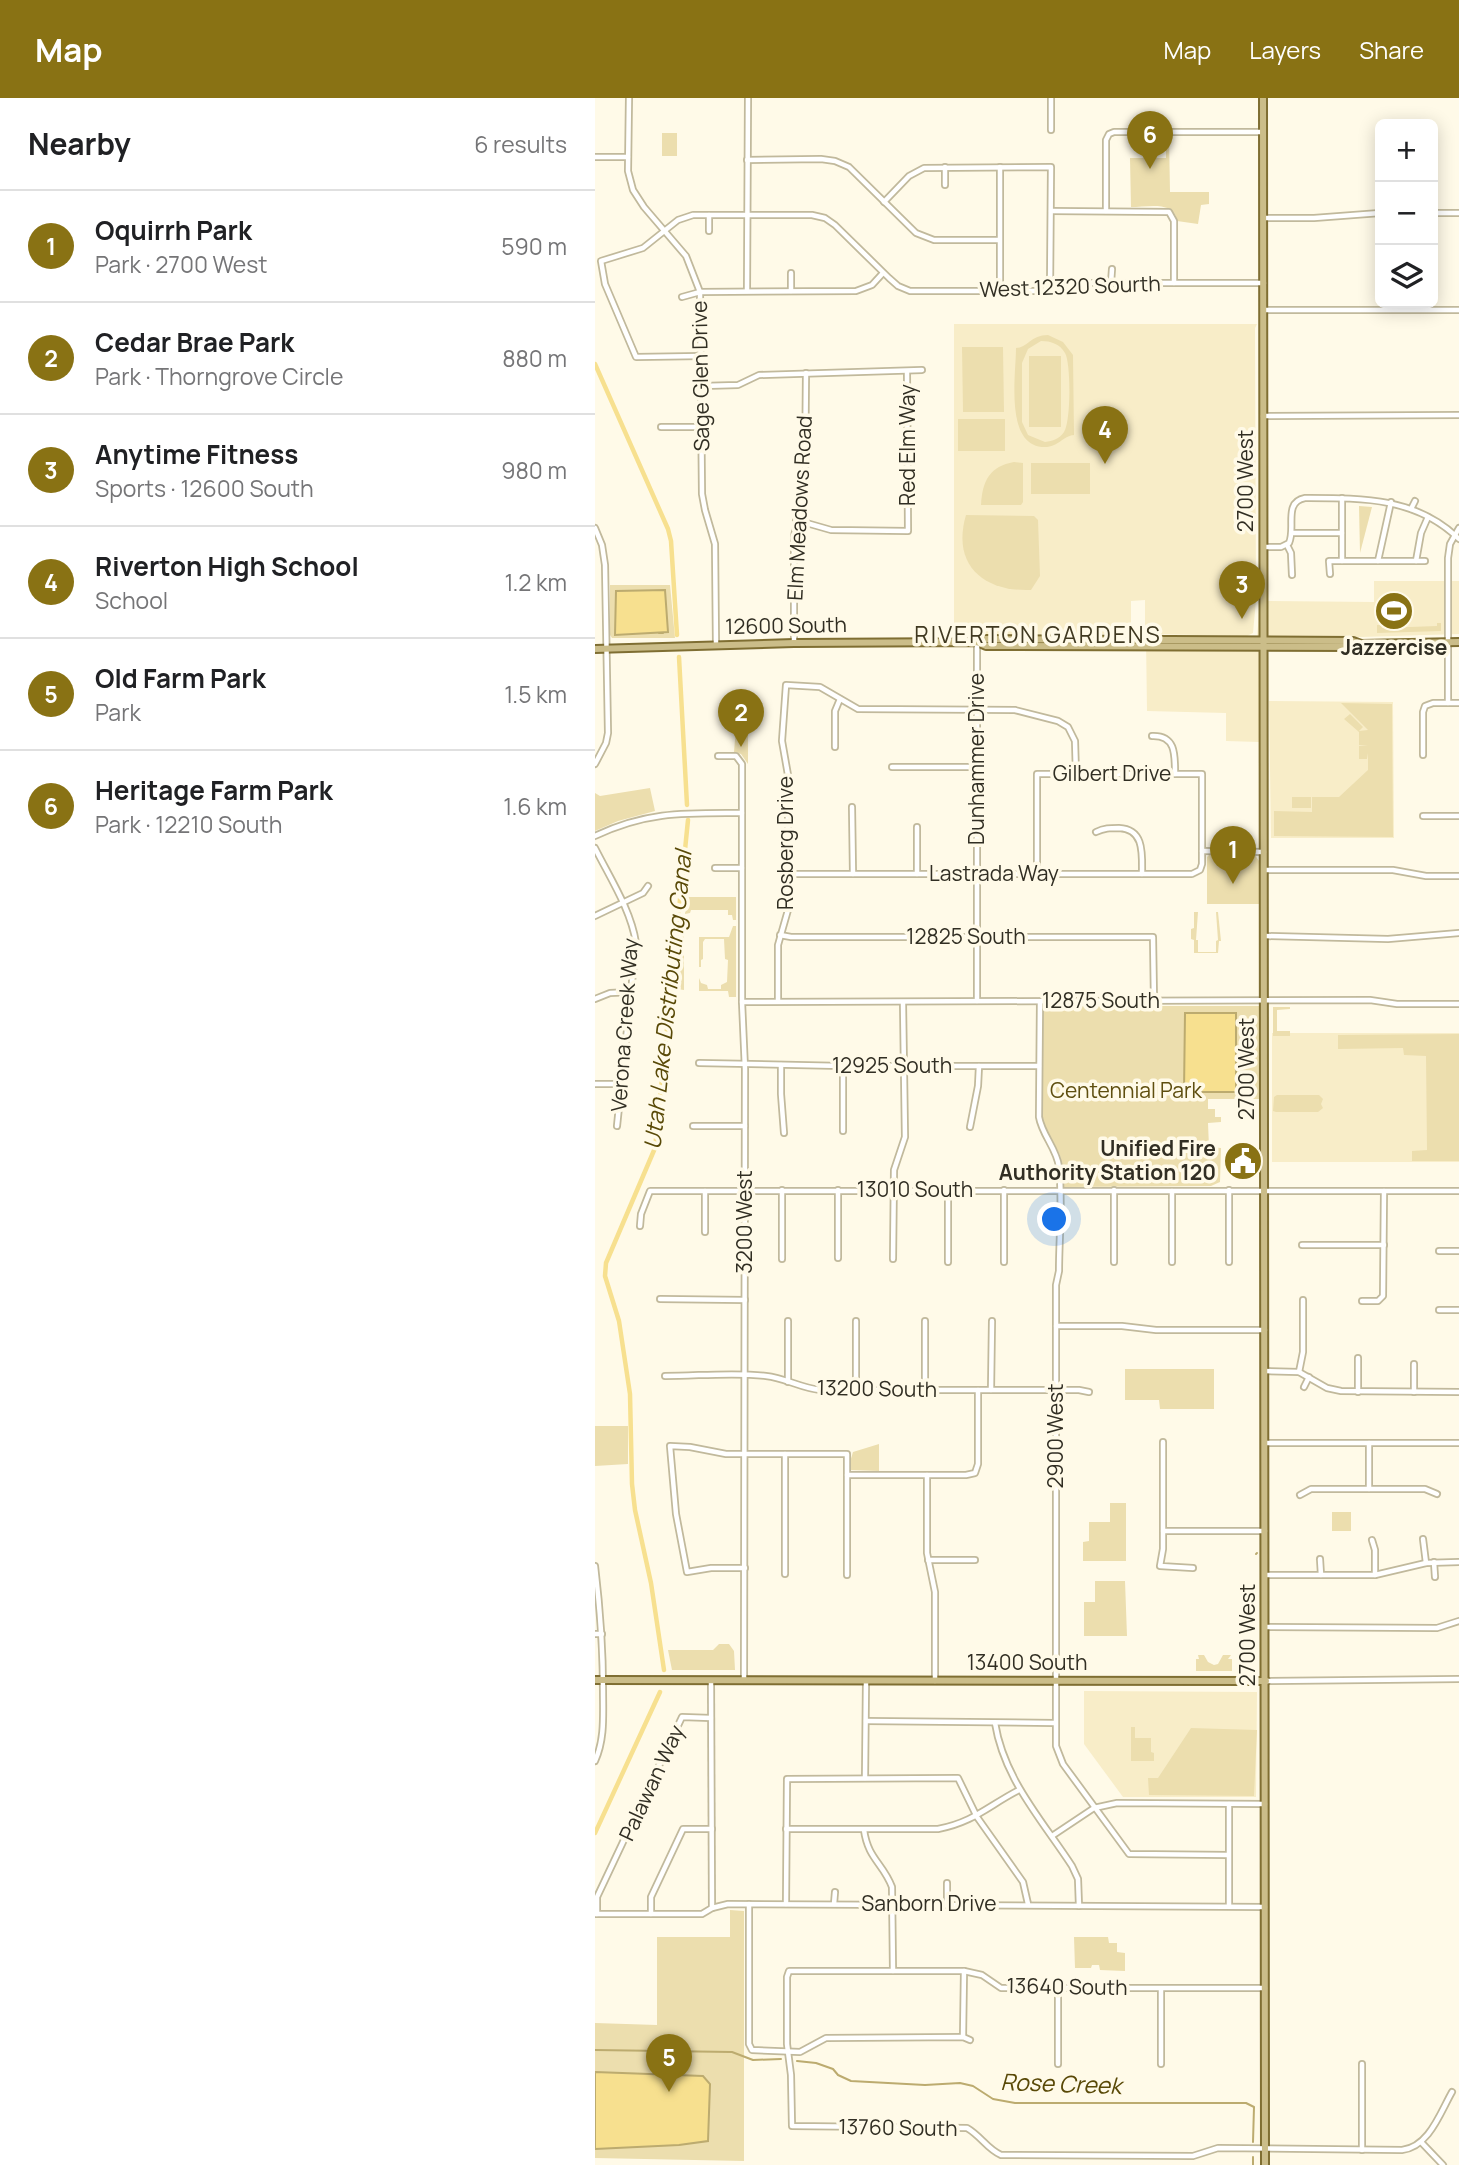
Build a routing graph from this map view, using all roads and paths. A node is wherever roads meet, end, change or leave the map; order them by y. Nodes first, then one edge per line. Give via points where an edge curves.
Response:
1 (629, 98) edge
2 (748, 98) edge
3 (1051, 98) edge
4 (1263, 98) edge
5 (1051, 130) dead end
6 (1263, 132) junction
7 (595, 157) edge
8 (628, 157) junction
9 (747, 160) junction
10 (945, 167) junction
11 (1000, 167) junction
12 (945, 185) dead end
13 (884, 202) junction
14 (1051, 211) junction
15 (1106, 211) junction
16 (1375, 213) edge
17 (1438, 213) edge
18 (1459, 213) edge
19 (748, 214) junction
20 (709, 215) junction
21 (1263, 218) junction
22 (665, 230) junction
23 (709, 231) dead end
24 (999, 240) junction
25 (1112, 270) dead end
26 (883, 273) junction
27 (791, 274) dead end
28 (1174, 283) junction
29 (1263, 283) junction
30 (1111, 284) junction
31 (747, 291) junction
32 (791, 291) junction
33 (1000, 291) junction
34 (1050, 291) junction
35 (701, 292) junction
36 (682, 297) dead end
37 (1264, 310) junction
38 (1459, 310) edge
39 (702, 355) junction
40 (922, 370) dead end
41 (907, 372) junction
42 (806, 373) junction
43 (702, 386) junction
44 (1263, 415) junction
45 (1459, 415) edge
46 (703, 426) junction
47 (660, 427) dead end
48 (1342, 498) junction
49 (1415, 501) dead end
50 (1391, 502) junction
51 (1412, 509) junction
52 (1428, 517) junction
53 (796, 520) junction
54 (595, 528) edge
55 (1459, 528) edge
56 (1292, 533) junction
57 (1342, 533) junction
58 (1457, 537) edge
59 (1287, 545) junction
60 (1263, 547) junction
61 (1342, 561) junction
62 (1378, 561) junction
63 (1416, 561) junction
64 (1425, 561) dead end
65 (1330, 574) dead end
66 (1291, 575) dead end
67 (1141, 639) junction
68 (977, 642) junction
69 (1448, 642) junction
70 (1459, 642) edge
71 (794, 643) junction
72 (716, 645) junction
73 (1264, 645) junction
74 (1096, 646) junction
75 (606, 648) junction
76 (595, 649) edge
77 (836, 684) dead end
78 (831, 692) junction
79 (839, 699) junction
80 (1448, 703) junction
81 (1459, 703) edge
82 (977, 709) junction
83 (1152, 736) dead end
84 (835, 747) dead end
85 (1423, 755) dead end
86 (718, 756) dead end
87 (595, 764) edge
88 (892, 767) dead end
89 (977, 767) junction
90 (1076, 774) junction
91 (1175, 774) junction
92 (852, 807) dead end
93 (742, 813) junction
94 (1423, 816) dead end
95 (1459, 816) edge
96 (917, 827) dead end
97 (1096, 832) dead end
98 (595, 836) edge
99 (595, 848) edge
100 (1202, 851) junction
101 (1264, 852) junction
102 (715, 868) dead end
103 (742, 868) junction
104 (1264, 870) junction
105 (788, 874) junction
106 (853, 874) junction
107 (917, 874) junction
108 (977, 874) junction
109 (1037, 874) junction
110 (1142, 874) junction
111 (1459, 876) edge
112 (648, 886) dead end
113 (622, 903) junction
114 (595, 916) edge
115 (1459, 933) edge
116 (780, 935) junction
117 (1265, 936) junction
118 (977, 937) junction
119 (631, 992) junction
120 (595, 999) edge
121 (778, 1001) junction
122 (977, 1001) junction
123 (1154, 1001) junction
124 (1265, 1001) junction
125 (742, 1002) junction
126 (1040, 1002) junction
127 (903, 1003) junction
128 (1459, 1004) edge
129 (699, 1063) dead end
130 (745, 1063) junction
131 (781, 1065) junction
132 (843, 1066) junction
133 (904, 1066) junction
134 (979, 1066) junction
135 (1039, 1066) junction
136 (595, 1084) edge
137 (621, 1084) junction
138 (617, 1125) dead end
139 (693, 1126) dead end
140 (745, 1126) junction
141 (970, 1127) dead end
142 (842, 1131) dead end
143 (784, 1133) dead end
144 (782, 1190) junction
145 (838, 1190) junction
146 (893, 1190) junction
147 (1005, 1190) junction
148 (705, 1191) junction
149 (745, 1191) junction
150 (948, 1191) junction
151 (1114, 1191) junction
152 (1172, 1191) junction
153 (1229, 1191) junction
154 (1459, 1191) edge
155 (1059, 1192) junction
156 (1265, 1192) junction
157 (1384, 1192) junction
158 (640, 1226) dead end
159 (705, 1232) dead end
160 (1302, 1245) dead end
161 (1384, 1245) junction
162 (1439, 1251) dead end
163 (1459, 1251) edge
164 (838, 1258) dead end
165 (782, 1259) dead end
166 (893, 1259) dead end
167 (949, 1262) dead end
168 (1005, 1262) dead end
169 (1114, 1262) dead end
170 (1172, 1262) dead end
171 (1229, 1262) dead end
172 (660, 1299) dead end
173 (745, 1300) junction
174 (1303, 1300) dead end
175 (1362, 1301) dead end
176 (1439, 1310) dead end
177 (1459, 1310) edge
178 (788, 1321) dead end
179 (856, 1321) dead end
180 (925, 1321) dead end
181 (992, 1321) dead end
182 (1056, 1326) junction
183 (1265, 1330) junction
184 (1358, 1358) dead end
185 (1413, 1364) dead end
186 (1265, 1371) junction
187 (1299, 1373) junction
188 (665, 1376) dead end
189 (745, 1376) junction
190 (1309, 1377) junction
191 (787, 1382) junction
192 (1304, 1387) dead end
193 (856, 1390) junction
194 (925, 1390) junction
195 (978, 1390) junction
196 (992, 1390) junction
197 (1057, 1390) junction
198 (1090, 1392) dead end
199 (1358, 1392) junction
200 (1413, 1392) junction
201 (1459, 1392) edge
202 (1163, 1442) dead end
203 (1266, 1443) junction
204 (1369, 1443) junction
205 (1459, 1443) edge
206 (745, 1454) junction
207 (785, 1454) junction
208 (847, 1475) junction
209 (927, 1475) junction
210 (1369, 1489) junction
211 (1437, 1494) dead end
212 (1300, 1495) dead end
213 (1163, 1531) junction
214 (1266, 1531) junction
215 (1372, 1539) dead end
216 (1423, 1539) dead end
217 (1320, 1559) dead end
218 (928, 1560) junction
219 (975, 1560) dead end
220 (1434, 1562) junction
221 (1459, 1562) edge
222 (1426, 1563) junction
223 (595, 1566) edge
224 (745, 1568) junction
225 (1193, 1568) dead end
226 (785, 1574) dead end
227 (847, 1575) dead end
228 (1266, 1575) junction
229 (1321, 1575) junction
230 (1375, 1575) junction
231 (1435, 1577) dead end
232 (1459, 1621) edge
233 (1266, 1627) junction
234 (595, 1633) edge
235 (603, 1633) junction
236 (1459, 1679) edge
237 (595, 1680) edge
238 (603, 1680) junction
239 (711, 1681) junction
240 (744, 1681) junction
241 (866, 1681) junction
242 (936, 1681) junction
243 (1056, 1681) junction
244 (1266, 1681) junction
245 (595, 1716) edge
246 (604, 1716) junction
247 (711, 1718) junction
248 (866, 1721) junction
249 (995, 1723) junction
250 (1055, 1724) junction
251 (595, 1761) edge
252 (865, 1778) junction
253 (1019, 1790) junction
254 (1229, 1804) junction
255 (1265, 1804) junction
256 (1094, 1808) junction
257 (977, 1817) junction
258 (712, 1829) junction
259 (786, 1829) junction
260 (864, 1830) junction
261 (1052, 1836) junction
262 (1229, 1854) junction
263 (947, 1883) dead end
264 (835, 1892) dead end
265 (749, 1904) junction
266 (786, 1904) junction
267 (834, 1904) junction
268 (947, 1904) junction
269 (1028, 1904) junction
270 (893, 1905) junction
271 (1079, 1906) junction
272 (1229, 1906) junction
273 (1266, 1907) junction
274 (712, 1908) junction
275 (596, 1914) edge
276 (651, 1914) junction
277 (893, 1970) junction
278 (964, 1971) junction
279 (1058, 1988) junction
280 (1265, 1988) junction
281 (1161, 1989) junction
282 (963, 2037) junction
283 (971, 2040) dead end
284 (788, 2052) junction
285 (1058, 2064) dead end
286 (1161, 2064) dead end
287 (1361, 2064) dead end
288 (1453, 2092) dead end
289 (1422, 2143) junction
290 (1265, 2149) junction
291 (1362, 2150) junction
292 (1265, 2165) edge
293 (1443, 2165) edge

1 - 8 street, Sage Glen Drive
2 - 9 street
3 - 5 street
4 - 6 main road, 2700 West
6 - 15 street via 1109,134
6 - 21 main road, 2700 West
7 - 8 street
8 - 22 street, Sage Glen Drive via 635,194
9 - 13 street via 821,159 851,164
9 - 19 street
10 - 11 street
10 - 12 street
10 - 13 street via 916,171
11 - 14 street via 1051,167
11 - 24 street
13 - 24 street via 916,233 934,240
14 - 15 street
14 - 34 street
15 - 28 street via 1172,214
16 - 21 street
17 - 18 street
19 - 20 street, West 12320 Sourth
19 - 26 street, West 12320 Sourth via 825,218
19 - 31 street
20 - 22 street, West 12320 Sourth via 684,217
20 - 23 street
21 - 29 main road, 2700 West
22 - 35 street, Sage Glen Drive via 686,256
22 - 39 street, West 12320 Sourth via 643,248 601,261 605,284 636,357
24 - 33 street
25 - 30 street
26 - 32 street via 872,285 856,291
26 - 33 street, West 12320 Sourth via 910,291
27 - 32 street
28 - 29 street, West 12320 Sourth
28 - 30 street, West 12320 Sourth
29 - 37 main road, 2700 West
30 - 34 street, West 12320 Sourth via 1085,283
31 - 32 street
31 - 35 street
33 - 34 street, West 12320 Sourth
35 - 36 street
35 - 39 street, Sage Glen Drive
37 - 38 street
37 - 44 main road, 2700 West
39 - 43 street, Sage Glen Drive
40 - 41 street
41 - 42 street
41 - 53 street, Red Elm Way via 908,531 831,530
42 - 43 street via 756,375 738,385
42 - 53 street, Elm Meadows Road via 805,478
43 - 46 street, Sage Glen Drive
44 - 45 street
44 - 60 main road, 2700 West
46 - 47 street
46 - 72 street, Sage Glen Drive via 702,494 715,544
48 - 50 street
48 - 56 street via 1297,500 1292,508
48 - 57 street
49 - 51 street
50 - 51 street
50 - 62 street
51 - 52 street
52 - 58 street
52 - 63 street
53 - 71 street, Elm Meadows Road
54 - 75 street via 605,565
55 - 58 street
56 - 57 street
56 - 59 street
57 - 61 street
58 - 69 street via 1448,558
59 - 60 street
59 - 66 street
60 - 73 main road, 2700 West
61 - 62 street
61 - 65 street via 1329,561
62 - 63 street
63 - 64 street
67 - 68 main road, 12600 South
67 - 73 main road, 12600 South
67 - 74 main road
68 - 71 main road, 12600 South
68 - 74 main road, 12600 South via 986,646
68 - 82 street, Dunhammer Drive
69 - 70 main road, 12600 South
69 - 73 main road, 12600 South
69 - 80 street
71 - 72 main road, 12600 South
72 - 75 main road, 12600 South
73 - 74 main road, 12600 South
73 - 101 main road, 2700 West
75 - 76 main road, 12600 South
75 - 87 street via 608,733
77 - 78 street
78 - 79 street
78 - 105 street, Rosberg Drive via 786,685 782,741 788,775
79 - 82 street via 863,709
79 - 84 street
80 - 81 street
80 - 85 street via 1427,705 1423,712
82 - 89 street, Dunhammer Drive
82 - 90 street via 1015,710 1063,724 1075,741
83 - 91 street via 1171,743
86 - 93 street, 3200 West via 736,756 742,764
88 - 89 street
89 - 108 street, Dunhammer Drive
90 - 91 street, Gilbert Drive
90 - 109 street, Gilbert Drive via 1037,774
91 - 100 street, Gilbert Drive via 1202,774
92 - 106 street
93 - 98 street via 658,814
93 - 103 street, 3200 West
94 - 95 street
96 - 107 street
97 - 110 street via 1121,828 1136,834
99 - 113 street, Verona Creek Way
100 - 101 street
100 - 110 street, Lastrada Way via 1200,870 1192,874
101 - 104 main road, 2700 West
102 - 103 street
103 - 125 street, 3200 West
104 - 111 street via 1393,870
104 - 117 main road, 2700 West
105 - 106 street, Lastrada Way
105 - 116 street, Rosberg Drive via 788,910
106 - 107 street, Lastrada Way
107 - 108 street, Lastrada Way
108 - 109 street, Lastrada Way
108 - 118 street, Dunhammer Drive
109 - 110 street, Lastrada Way
112 - 113 street
113 - 114 street
113 - 119 street, Verona Creek Way via 636,943
115 - 117 street via 1388,939
116 - 118 street, 12825 South
116 - 121 street, Rosberg Drive
117 - 124 main road, 2700 West
118 - 122 street, Dunhammer Drive
118 - 123 street, 12825 South via 1153,937
119 - 120 street
119 - 137 street, Verona Creek Way
121 - 125 street, 12875 South
121 - 127 street, 12875 South
122 - 126 street, 12875 South
122 - 127 street, 12875 South
123 - 124 street, 12875 South
123 - 126 street, 12875 South
124 - 128 street, 12875 South
124 - 156 main road, 2700 West
125 - 130 street, 3200 West
126 - 135 street, 2900 West
127 - 133 street
129 - 130 street, 12925 South
130 - 131 street, 12925 South
130 - 140 street, 3200 West
131 - 132 street, 12925 South
131 - 143 street
132 - 133 street, 12925 South
132 - 142 street
133 - 134 street, 12925 South
133 - 146 street via 905,1137
134 - 135 street, 12925 South
134 - 141 street
135 - 155 street, 2900 West via 1041,1126 1059,1165
136 - 137 street
137 - 138 street, Verona Creek Way
139 - 140 street
140 - 149 street, 3200 West
144 - 145 street, 13010 South
144 - 149 street, 13010 South
144 - 165 street
145 - 146 street, 13010 South
145 - 164 street
146 - 150 street, 13010 South
146 - 166 street
147 - 150 street, 13010 South
147 - 155 street, 13010 South
147 - 168 street
148 - 149 street, 13010 South
148 - 158 street, 13010 South via 650,1191
148 - 159 street
149 - 173 street, 3200 West
150 - 167 street
151 - 152 street, 13010 South
151 - 155 street, 13010 South
151 - 169 street
152 - 153 street, 13010 South
152 - 170 street
153 - 156 street, 13010 South
153 - 171 street
154 - 157 street, 13010 South
155 - 182 street, 2900 West
156 - 157 street, 13010 South
156 - 183 main road, 2700 West
157 - 161 street
160 - 161 street
161 - 175 street via 1384,1293 1378,1301
162 - 163 street
172 - 173 street
173 - 189 street, 3200 West
174 - 187 street
176 - 177 street
178 - 191 street
179 - 193 street
180 - 194 street
181 - 196 street
182 - 183 street
182 - 197 street, 2900 West
183 - 186 main road, 2700 West
184 - 199 street
185 - 200 street
186 - 187 street
186 - 203 main road, 2700 West
187 - 190 street
188 - 189 street, 13200 South
189 - 191 street, 13200 South
189 - 206 street, 3200 West
190 - 192 street
190 - 199 street via 1332,1389
191 - 193 street, 13200 South via 813,1389
193 - 194 street, 13200 South
194 - 195 street, 13200 South
195 - 196 street, 13200 South
195 - 209 street via 975,1473
196 - 197 street, 13200 South
197 - 198 street, 13200 South
197 - 243 street, 2900 West
199 - 200 street
200 - 201 street
202 - 213 street
203 - 204 street
203 - 214 main road, 2700 West
204 - 205 street
204 - 210 street
206 - 207 street
206 - 224 street, 3200 West
206 - 224 street via 670,1446 675,1514 687,1572
207 - 208 street via 847,1454
207 - 226 street
208 - 209 street
208 - 227 street
209 - 218 street
210 - 211 street via 1425,1489
210 - 212 street via 1311,1489
213 - 214 street
213 - 225 street via 1160,1566
214 - 228 main road, 2700 West
215 - 230 street
216 - 222 street
217 - 229 street
218 - 219 street
218 - 242 street via 935,1592
220 - 221 street
220 - 222 street
220 - 231 street
222 - 230 street
223 - 235 street
224 - 240 street, 3200 West
228 - 229 street
228 - 233 main road, 2700 West
229 - 230 street
232 - 233 street via 1437,1628
233 - 244 main road, 2700 West
234 - 235 street
235 - 238 street
236 - 244 street, 13400 South
237 - 238 main road, 13400 South
238 - 239 main road, 13400 South
238 - 246 street
239 - 240 main road, 13400 South
239 - 247 street
240 - 241 main road, 13400 South
241 - 242 main road, 13400 South
241 - 248 street
242 - 243 main road, 13400 South
243 - 244 main road, 13400 South
243 - 250 street, 2900 West
244 - 255 main road, 2700 West
245 - 246 street
246 - 251 street
247 - 258 street
247 - 275 street, Palawan Way via 681,1717 597,1897
248 - 249 street
248 - 252 street
249 - 250 street
249 - 253 street via 1003,1758
250 - 256 street, 2900 West via 1063,1764
252 - 257 street via 958,1778
252 - 259 street via 786,1779
253 - 257 street
253 - 261 street
254 - 255 street
254 - 256 street via 1117,1803
254 - 262 street
255 - 273 main road, 2700 West
256 - 261 street
256 - 262 street, 2900 West via 1129,1854
257 - 260 street via 938,1829
257 - 269 street via 1023,1882
258 - 274 street
258 - 276 street via 683,1829 651,1897
259 - 260 street
259 - 266 street
260 - 270 street via 872,1857 893,1887
261 - 271 street via 1078,1879
262 - 272 street
263 - 268 street
264 - 267 street
265 - 266 street, Sanborn Drive
265 - 274 street, Sanborn Drive
265 - 284 street via 749,2044 753,2050
266 - 267 street, Sanborn Drive
267 - 270 street, Sanborn Drive
268 - 269 street, Sanborn Drive
268 - 270 street, Sanborn Drive
269 - 271 street, Sanborn Drive
270 - 277 street
271 - 272 street, Sanborn Drive
272 - 273 street, Sanborn Drive
273 - 280 main road, 2700 West
274 - 276 street, Sanborn Drive via 702,1914
275 - 276 street, Sanborn Drive
277 - 278 street, 13640 South
277 - 284 street, 13640 South via 789,1971
278 - 279 street, 13640 South via 982,1975 1001,1988
278 - 282 street
279 - 281 street, 13640 South
279 - 285 street
280 - 281 street, 13640 South
280 - 290 main road, 2700 West
281 - 286 street
282 - 283 street
282 - 284 street via 826,2038 807,2049
284 - 290 street, 13760 South via 792,2126 967,2128 1001,2155 1193,2156 1218,2148
287 - 291 street
288 - 289 street
289 - 291 street, 13760 South via 1407,2149
289 - 293 street
290 - 291 street, 13760 South
290 - 292 main road, 2700 West

